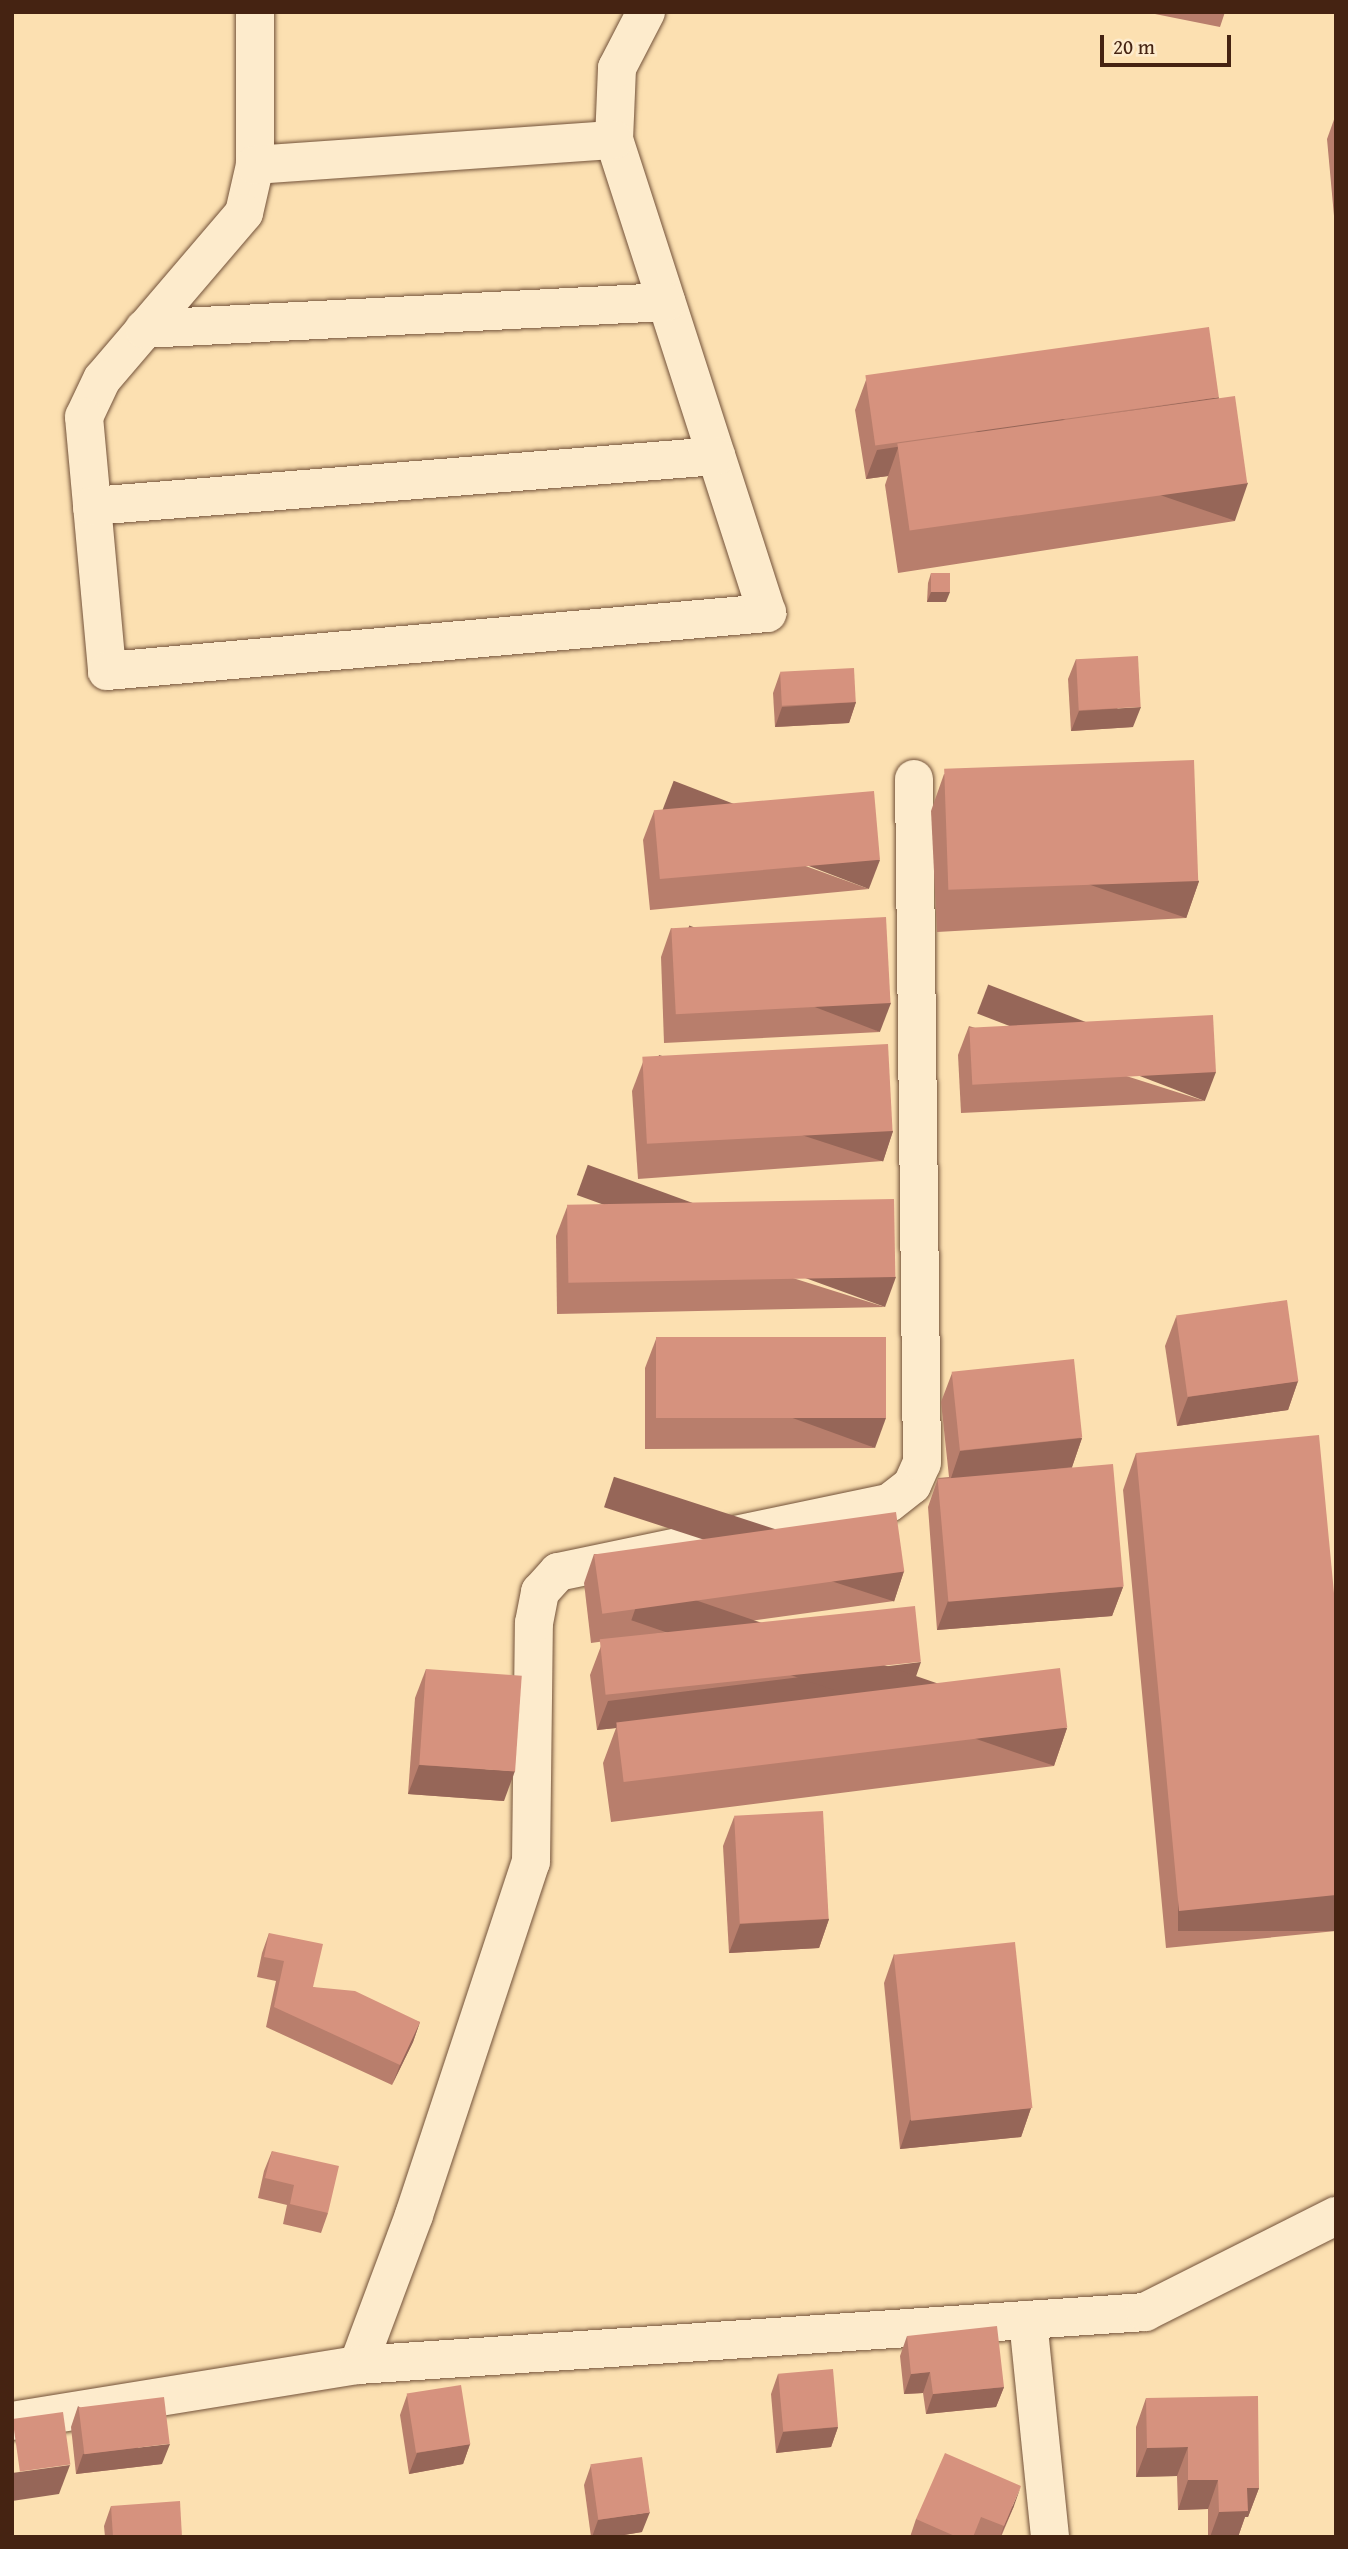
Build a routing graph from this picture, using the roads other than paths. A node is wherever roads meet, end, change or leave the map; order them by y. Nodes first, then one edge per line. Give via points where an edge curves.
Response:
1 (270, 12) edge
2 (646, 12) edge
3 (255, 13) edge
4 (614, 139) junction
5 (255, 164) junction
6 (666, 302) junction
7 (144, 330) junction
8 (716, 456) junction
9 (92, 506) junction
10 (914, 779) dead end
11 (1336, 2216) edge
12 (1028, 2320) junction
13 (358, 2365) junction
14 (12, 2421) edge
15 (1049, 2537) edge

1 - 3 street
2 - 4 street via 617,68
3 - 5 street
4 - 5 street
4 - 6 street
5 - 7 street via 244,213
6 - 7 street
6 - 8 street
7 - 9 street via 102,379 85,418
8 - 9 street
8 - 9 street via 767,613 107,671
10 - 13 street via 922,1463 912,1485 889,1503 558,1572 540,1592 534,1623 531,1862 414,2215
11 - 12 street via 1145,2312
12 - 13 street
12 - 15 street
13 - 14 street

